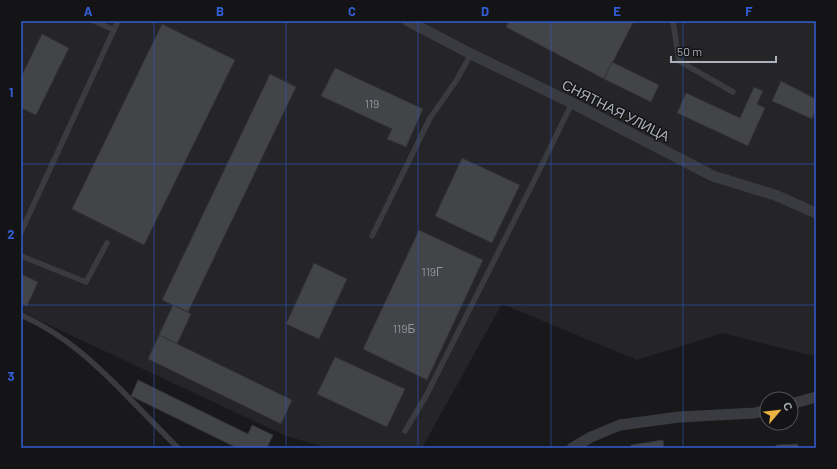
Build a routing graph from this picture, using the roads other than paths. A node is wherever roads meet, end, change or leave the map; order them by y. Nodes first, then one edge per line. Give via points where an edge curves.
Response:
1 (94, 21) edge
2 (118, 21) edge
3 (408, 21) edge
4 (673, 21) edge
5 (114, 30) junction
6 (471, 54) junction
7 (732, 92) dead end
8 (572, 103) junction
9 (816, 213) edge
10 (21, 232) edge
11 (372, 236) dead end
12 (107, 244) dead end
13 (21, 256) edge
14 (21, 315) edge
15 (816, 397) edge
16 (799, 402) edge
17 (759, 412) edge
18 (405, 431) dead end
19 (178, 448) edge
20 (572, 448) edge

1 - 5 lane
2 - 5 lane
3 - 6 street, СНЯТНАЯ УЛИЦА
4 - 7 lane via 679,61
5 - 10 lane
6 - 8 street, СНЯТНАЯ УЛИЦА
6 - 11 lane via 430,118
8 - 9 street, СНЯТНАЯ УЛИЦА via 713,176 775,194
8 - 18 lane via 426,396
12 - 13 lane via 86,282
14 - 19 lane via 62,337 84,354
15 - 16 street
17 - 20 street via 679,417 620,425

